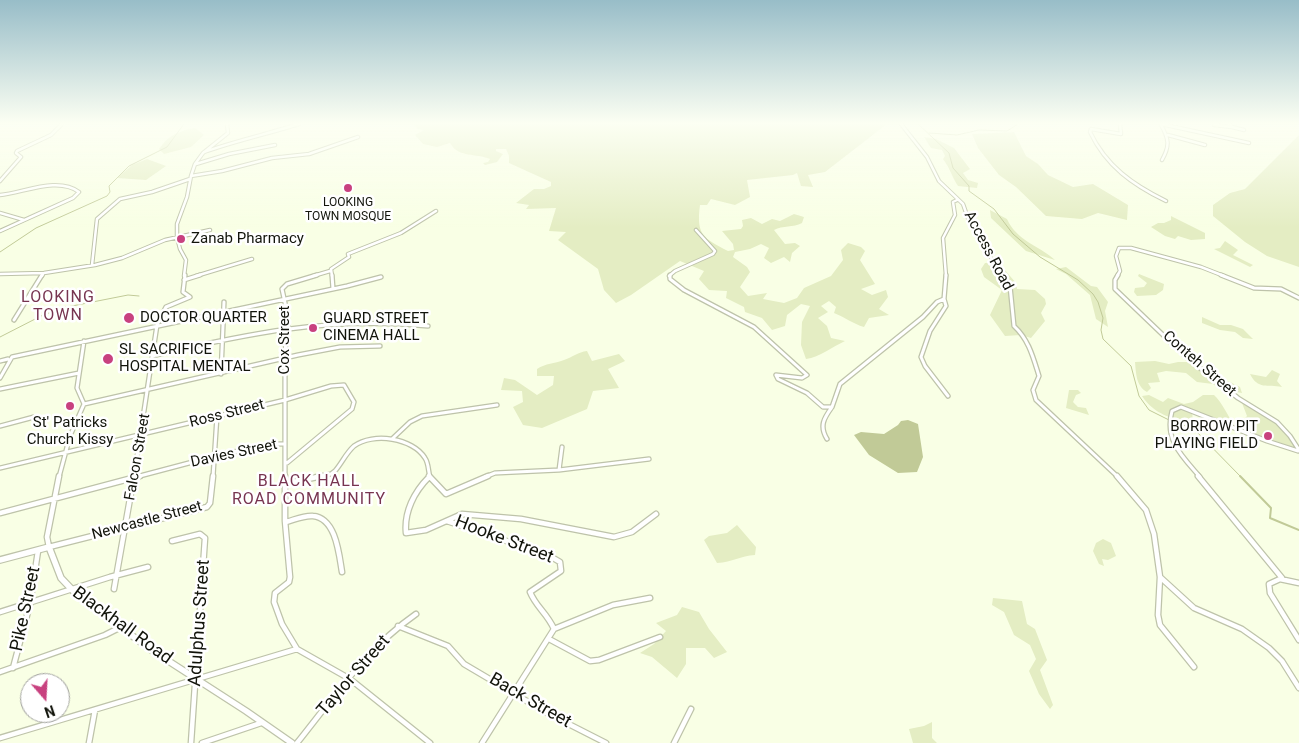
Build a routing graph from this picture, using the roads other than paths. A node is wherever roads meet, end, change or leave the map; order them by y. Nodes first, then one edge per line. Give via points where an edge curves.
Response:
1 (20, 159) edge
2 (199, 159) edge
3 (214, 159) edge
4 (269, 159) edge
5 (928, 159) edge
6 (1106, 159) edge
7 (195, 164) junction
8 (190, 178) junction
9 (0, 181) edge
10 (0, 197) edge
11 (957, 200) junction
12 (1166, 201) dead end
13 (436, 211) dead end
14 (0, 213) edge
15 (25, 220) junction
16 (210, 230) dead end
17 (696, 230) dead end
18 (0, 231) edge
19 (177, 237) junction
20 (252, 259) dead end
21 (92, 264) junction
22 (330, 271) junction
23 (43, 273) junction
24 (0, 274) edge
25 (381, 276) dead end
26 (184, 280) junction
27 (333, 290) junction
28 (1299, 298) edge
29 (286, 299) junction
30 (944, 299) junction
31 (224, 302) dead end
32 (225, 311) junction
33 (14, 320) dead end
34 (158, 325) junction
35 (287, 326) junction
36 (428, 326) dead end
37 (223, 338) junction
38 (84, 341) junction
39 (380, 346) dead end
40 (152, 356) junction
41 (285, 358) junction
42 (9, 359) junction
43 (0, 361) edge
44 (78, 373) junction
45 (221, 374) junction
46 (0, 378) edge
47 (0, 389) edge
48 (149, 390) junction
49 (948, 396) dead end
50 (285, 400) junction
51 (84, 404) junction
52 (497, 405) dead end
53 (832, 407) junction
54 (217, 416) junction
55 (34, 417) dead end
56 (0, 426) edge
57 (142, 435) junction
58 (827, 439) dead end
59 (391, 440) junction
60 (284, 444) junction
61 (562, 447) dead end
62 (1299, 450) edge
63 (64, 454) junction
64 (215, 456) junction
65 (649, 459) dead end
66 (287, 464) junction
67 (0, 468) edge
68 (559, 470) junction
69 (429, 477) junction
70 (133, 478) junction
71 (284, 484) junction
72 (53, 500) junction
73 (0, 513) edge
74 (656, 514) dead end
75 (446, 520) junction
76 (286, 522) junction
77 (126, 528) junction
78 (172, 541) dead end
79 (49, 547) junction
80 (38, 550) junction
81 (0, 560) edge
82 (148, 568) dead end
83 (342, 572) dead end
84 (117, 574) junction
85 (1160, 577) junction
86 (1282, 578) junction
87 (1299, 583) edge
88 (114, 589) dead end
89 (71, 590) junction
90 (650, 598) dead end
91 (30, 604) junction
92 (0, 612) edge
93 (416, 614) dead end
94 (398, 626) junction
95 (119, 628) junction
96 (554, 629) junction
97 (660, 638) dead end
98 (549, 639) junction
99 (1299, 640) edge
100 (297, 649) junction
101 (1194, 667) dead end
102 (13, 668) junction
103 (0, 672) edge
104 (196, 679) junction
105 (350, 679) junction
106 (1299, 688) edge
107 (513, 692) junction
108 (691, 709) dead end
109 (95, 710) junction
110 (264, 722) junction
111 (0, 738) edge
112 (89, 743) edge
113 (191, 743) edge
114 (202, 743) edge
115 (292, 743) edge
116 (297, 743) edge
117 (430, 743) edge
118 (482, 743) edge
119 (606, 743) edge
120 (674, 743) edge

1 - 9 street
2 - 7 street
3 - 7 street
4 - 8 street
5 - 11 street via 939,180
6 - 12 street via 1142,189
7 - 8 street
8 - 19 street via 177,224
8 - 21 street via 116,201 97,219
10 - 15 street via 48,186 78,190 72,198
11 - 30 street, Access Road via 953,202 954,219 943,238
11 - 85 street, Access Road via 963,204 980,241 1010,286 1014,326 1029,344 1039,376 1033,390 1036,400 1110,468 1146,510 1154,534
13 - 22 street via 401,233 350,252 349,257
14 - 15 street
15 - 18 street
16 - 19 street
17 - 53 street via 715,251 675,271 669,276 672,282 754,327 806,372 802,378 778,374 776,377 807,392 822,407
19 - 21 street via 122,258
19 - 26 street via 186,260
20 - 26 street
21 - 23 street
22 - 27 street
22 - 29 street, Cox Street via 285,285 282,289
23 - 24 street
23 - 33 street
25 - 27 street
26 - 34 street via 183,292 190,297 166,307
27 - 29 street
28 - 62 street, Conteh Street via 1276,288 1251,287 1194,265 1127,247 1116,252 1120,271 1115,289 1185,356 1238,398 1277,422
29 - 32 street
29 - 35 street, Cox Street
30 - 49 street, Access Road via 946,306 930,331 921,357
30 - 53 street via 840,384
31 - 32 street
32 - 34 street
32 - 37 street
34 - 38 street
34 - 40 street, Falcon Street
35 - 36 street via 338,321
35 - 37 street
35 - 41 street, Cox Street
37 - 40 street
37 - 45 street
38 - 42 street
38 - 44 street
39 - 41 street via 340,347
40 - 48 street, Falcon Street
41 - 45 street
41 - 50 street, Cox Street
42 - 43 street
42 - 46 street
44 - 47 street
44 - 51 street via 77,388
45 - 48 street
48 - 51 street
48 - 57 street, Falcon Street
50 - 54 street, Ross Street
50 - 60 street, Cox Street
50 - 66 street, Ross Street via 342,384 354,402 349,412
51 - 63 street, Blackhall Road
52 - 59 street via 422,416 410,422
53 - 58 street via 822,423 822,432
54 - 57 street, Ross Street
54 - 64 street, Newcastle Street
55 - 56 street
57 - 63 street, Ross Street
57 - 70 street, Falcon Street
59 - 69 street via 411,446 425,457
59 - 71 street via 374,438 355,445 337,470
60 - 64 street, Davies Street
60 - 66 street, Davies Street
61 - 68 street
62 - 86 street via 1267,441 1187,408 1176,408 1170,417 1170,435 1180,454
63 - 67 street, Ross Street
63 - 72 street, Blackhall Road
64 - 70 street, Davies Street
64 - 77 street, Newcastle Street via 209,505
65 - 68 street
66 - 71 street, Davies Street
68 - 69 street via 495,473 448,494
69 - 75 street via 420,485 413,499 405,532 426,530
70 - 72 street, Davies Street
70 - 77 street, Falcon Street
71 - 76 street, Davies Street
72 - 73 street, Davies Street
72 - 79 street, Blackhall Road via 47,537
74 - 75 street, Hooke Street via 630,534 614,537 490,515 459,514
75 - 96 street, Hooke Street via 560,562 561,572 530,592
76 - 83 street via 313,516 329,526 334,534
76 - 100 street, Davies Street via 290,577 289,582 275,593 274,602
77 - 79 street, Newcastle Street
77 - 84 street, Falcon Street
78 - 104 street, Adulphus Street via 200,534 205,538
79 - 80 street, Newcastle Street
79 - 89 street, Blackhall Road via 59,573
80 - 81 street, Newcastle Street
80 - 91 street, Pike Street
82 - 84 street
84 - 88 street, Falcon Street
84 - 89 street
85 - 101 street, Access Road via 1160,625
85 - 106 street via 1194,608 1242,629 1269,648 1282,661
86 - 87 street
86 - 99 street via 1269,584 1270,593
89 - 91 street
89 - 95 street, Blackhall Road
90 - 96 street via 597,610
91 - 92 street
91 - 102 street, Pike Street
93 - 94 street, Taylor Street
94 - 105 street, Taylor Street
94 - 107 street, Back Street via 448,646 464,664
95 - 102 street
95 - 104 street, Blackhall Road
96 - 98 street
97 - 98 street via 590,661
98 - 107 street
100 - 104 street
100 - 105 street
102 - 103 street
104 - 109 street
104 - 110 street, Blackhall Road
104 - 113 street, Adulphus Street
105 - 116 street, Taylor Street
105 - 117 street
107 - 118 street
107 - 119 street, Back Street
108 - 120 street
109 - 111 street
109 - 112 street
110 - 114 street
110 - 115 street, Blackhall Road

